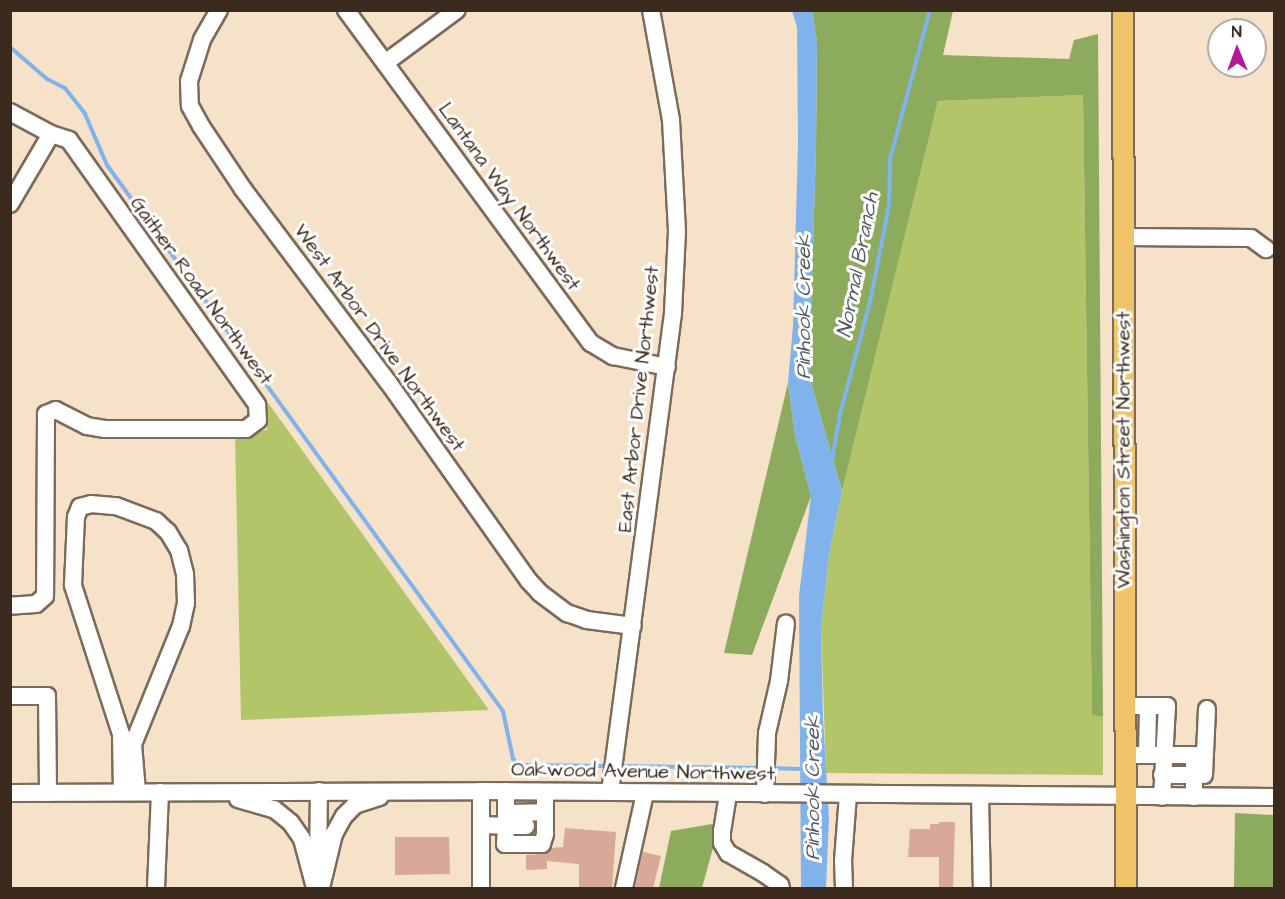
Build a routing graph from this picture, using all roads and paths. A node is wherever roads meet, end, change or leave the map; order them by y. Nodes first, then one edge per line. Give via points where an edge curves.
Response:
1 (219, 10) edge
2 (346, 10) edge
3 (457, 10) edge
4 (651, 10) edge
5 (1123, 10) edge
6 (385, 63) junction
7 (10, 112) edge
8 (51, 134) junction
9 (10, 204) edge
10 (1124, 237) junction
11 (1266, 249) dead end
12 (667, 367) junction
13 (10, 606) edge
14 (786, 624) dead end
15 (633, 626) junction
16 (10, 696) edge
17 (1124, 706) junction
18 (1207, 709) dead end
19 (1125, 755) junction
20 (1155, 755) junction
21 (1162, 775) junction
22 (1194, 775) junction
23 (320, 791) junction
24 (404, 791) junction
25 (481, 791) junction
26 (506, 791) junction
27 (129, 792) junction
28 (160, 792) junction
29 (190, 792) junction
30 (545, 792) junction
31 (610, 792) junction
32 (10, 793) edge
33 (48, 793) junction
34 (645, 793) junction
35 (728, 794) junction
36 (765, 794) junction
37 (848, 795) junction
38 (980, 795) junction
39 (1125, 796) junction
40 (1162, 797) junction
41 (1198, 797) junction
42 (1275, 797) edge
43 (506, 819) junction
44 (539, 822) junction
45 (481, 825) junction
46 (156, 888) edge
47 (318, 888) edge
48 (481, 888) edge
49 (624, 888) edge
50 (781, 888) edge
51 (844, 888) edge
52 (982, 888) edge
53 (1126, 888) edge

1 - 15 street, West Arbor Drive Northwest via 202,40 189,81 190,106 243,189 540,593 567,613 587,620
2 - 6 street, Lantana Way Northwest
3 - 6 street
4 - 12 street, East Arbor Drive Northwest via 671,120 675,168 677,231
5 - 10 main road, Washington Street Northwest
6 - 12 street, Lantana Way Northwest via 591,343 613,356
7 - 8 street, Gaither Road Northwest
8 - 9 street
8 - 13 street, Gaither Road Northwest via 69,140 105,189 257,405 258,420 246,429 105,429 87,426 56,410 46,414 45,596 36,603
10 - 11 street via 1251,238
10 - 17 main road, Washington Street Northwest
12 - 15 street, East Arbor Drive Northwest
14 - 36 street via 784,654 767,733
15 - 31 street, East Arbor Drive Northwest
16 - 33 street via 48,696
17 - 19 main road, Washington Street Northwest
17 - 20 street via 1167,706
18 - 41 street
19 - 20 street
19 - 39 main road, Washington Street Northwest
20 - 21 street
20 - 22 street via 1194,755
21 - 22 street
21 - 40 street
22 - 41 street
23 - 24 street, Oakwood Avenue Northwest
23 - 29 street, Oakwood Avenue Northwest
23 - 47 street
24 - 25 street, Oakwood Avenue Northwest
24 - 47 street via 355,805 344,816 334,834
25 - 26 street, Oakwood Avenue Northwest
25 - 45 street
26 - 30 street, Oakwood Avenue Northwest
26 - 43 street
27 - 27 street via 113,701 74,585 75,517 80,507 91,504 116,506 156,521 179,550 185,574 186,603 181,626 133,744
27 - 28 street, Oakwood Avenue Northwest
27 - 33 street, Oakwood Avenue Northwest
28 - 29 street, Oakwood Avenue Northwest
28 - 46 street
29 - 47 street via 251,800 274,809 291,822 302,839
30 - 31 street, Oakwood Avenue Northwest
30 - 44 street
31 - 34 street, Oakwood Avenue Northwest
32 - 33 street, Oakwood Avenue Northwest
34 - 35 street, Oakwood Avenue Northwest
34 - 49 street
35 - 36 street, Oakwood Avenue Northwest
35 - 50 street via 722,830 728,853
36 - 37 street, Oakwood Avenue Northwest
37 - 38 street, Oakwood Avenue Northwest
37 - 51 street
38 - 39 street, Oakwood Avenue Northwest
38 - 52 street
39 - 40 street, Oakwood Avenue Northwest
39 - 53 main road, Washington Street Northwest
40 - 41 street, Oakwood Avenue Northwest
41 - 42 street, Oakwood Avenue Northwest
43 - 44 street
43 - 44 street
43 - 44 street via 505,844 542,844
43 - 45 street
45 - 48 street

